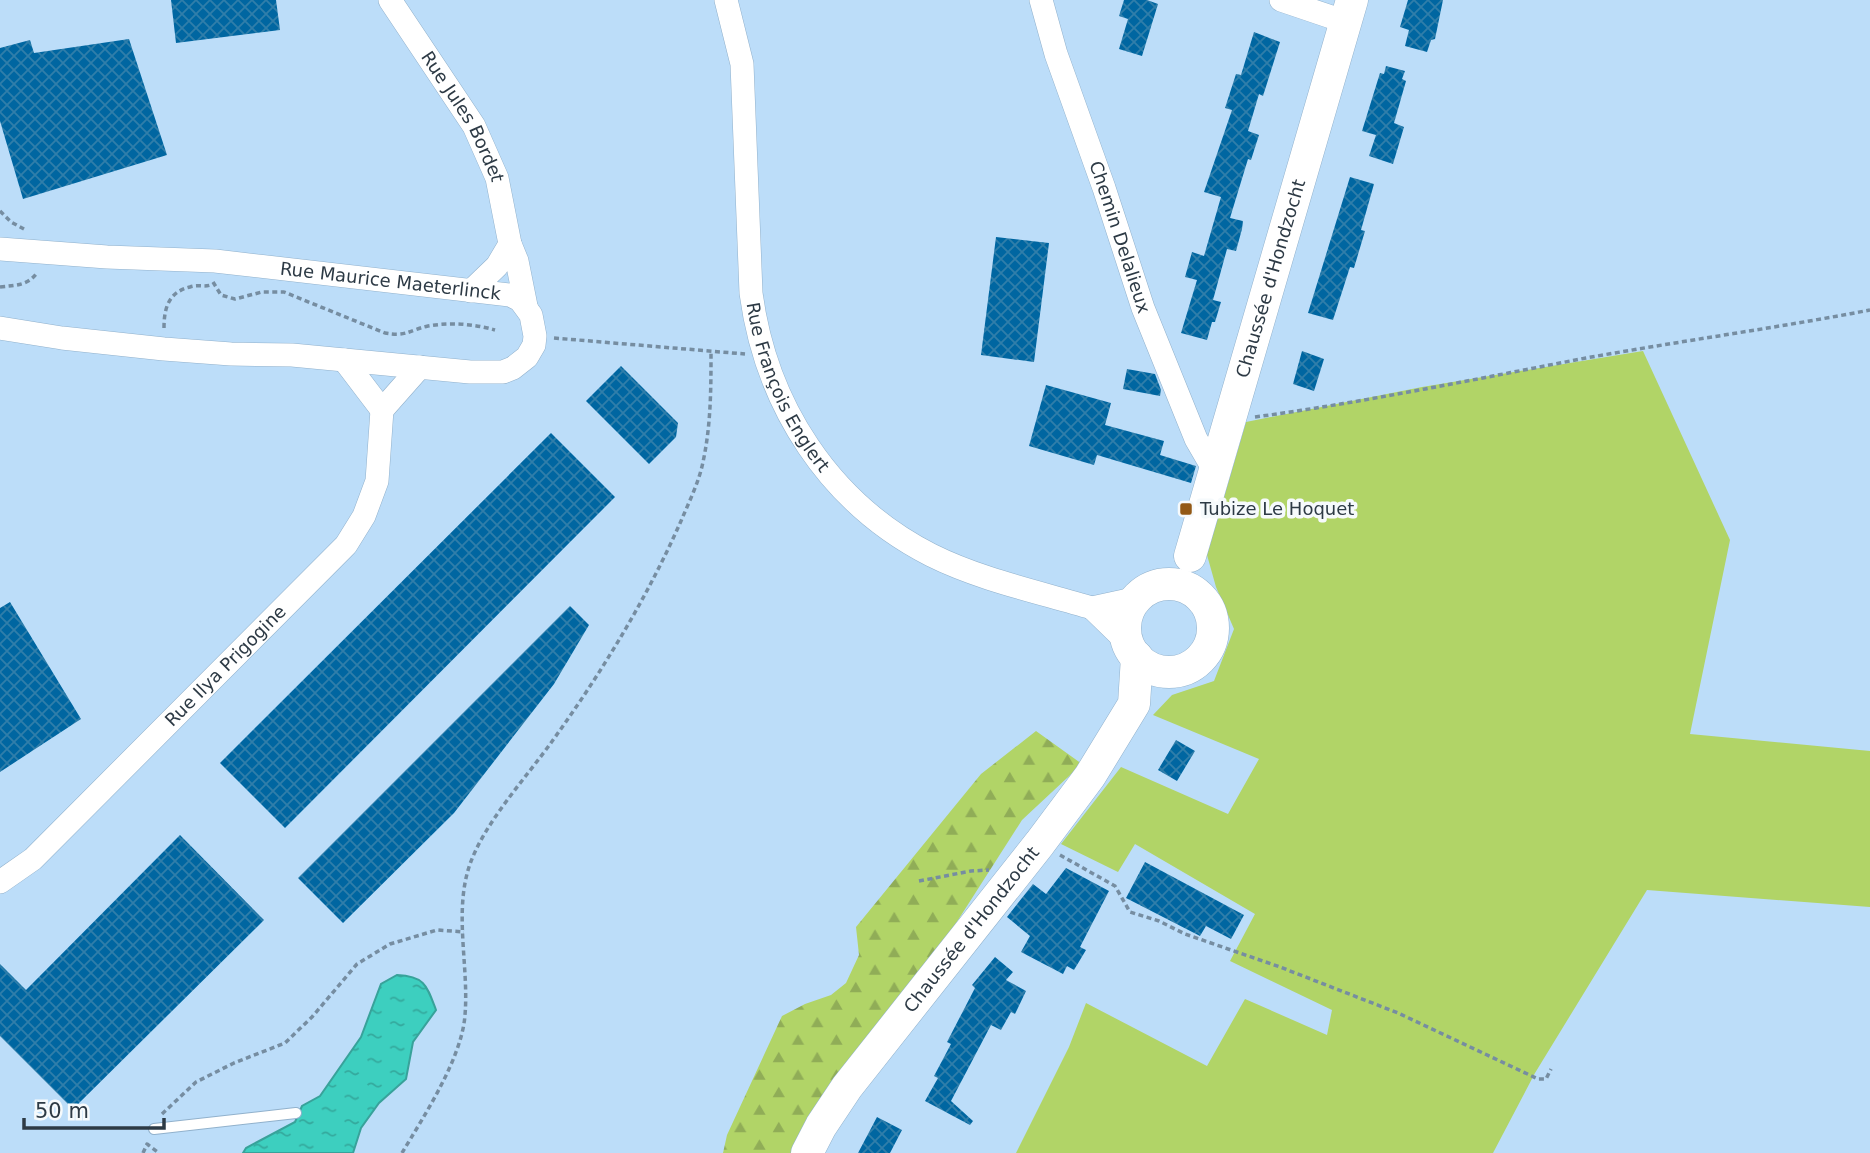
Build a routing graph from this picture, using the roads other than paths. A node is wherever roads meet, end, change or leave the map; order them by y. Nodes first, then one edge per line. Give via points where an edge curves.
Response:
1 (390, 0) edge
2 (726, 0) edge
3 (1041, 0) edge
4 (1281, 0) edge
5 (1349, 11) edge
6 (4, 244) edge
7 (510, 244) junction
8 (471, 291) junction
9 (526, 306) junction
10 (0, 328) edge
11 (344, 360) junction
12 (420, 367) junction
13 (382, 410) junction
14 (1214, 470) junction
15 (1190, 556) junction
16 (1147, 592) junction
17 (1204, 601) junction
18 (1093, 608) junction
19 (1133, 651) junction
20 (1178, 671) junction
21 (1134, 704) junction
22 (0, 882) edge
23 (296, 1113) dead end
24 (154, 1129) road end
25 (807, 1153) edge

1 - 7 street, Rue Jules Bordet via 474,126 497,178
2 - 18 street, Rue François Englert via 742,64 756,330 785,409 816,458 847,495 892,533 961,568
3 - 14 street, Chemin Delalieux via 1143,309 1196,439
4 - 5 street
5 - 14 main road, Chaussée d'Hondzocht
6 - 8 street, Rue Maurice Maeterlinck via 214,272
7 - 8 street via 497,266
7 - 9 street, Rue Jules Bordet
8 - 9 street, Rue Maurice Maeterlinck via 510,295
9 - 12 street, Rue Maurice Maeterlinck via 534,324 534,345 513,368 470,372
10 - 11 street via 164,349
11 - 12 street
11 - 13 street
12 - 13 street
13 - 22 street, Rue Ilya Prigogine via 377,481 364,516 346,545 33,859
14 - 15 main road, Chaussée d'Hondzocht
15 - 16 main road
15 - 17 main road
16 - 17 main road via 1169,584 1184,586
16 - 18 street
16 - 19 main road via 1131,607 1126,621
17 - 20 main road via 1213,620 1210,647 1191,667
18 - 19 street
19 - 20 main road via 1151,668
19 - 21 main road
20 - 21 main road
21 - 25 main road, Chaussée d'Hondzocht via 1041,844 847,1087
23 - 24 lane

